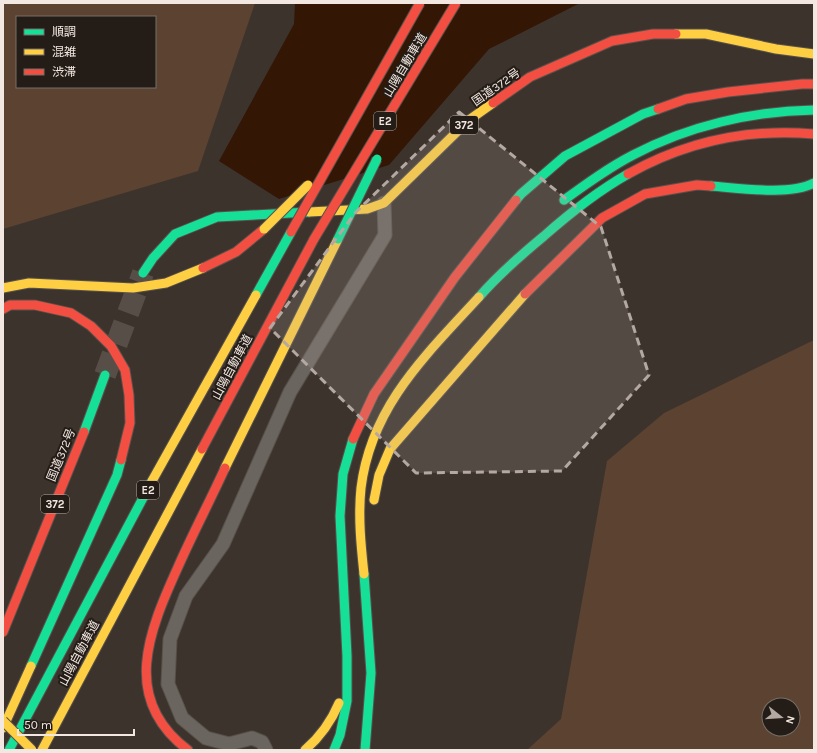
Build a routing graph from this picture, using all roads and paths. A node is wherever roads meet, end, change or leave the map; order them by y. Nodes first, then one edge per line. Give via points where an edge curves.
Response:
1 (420, 3) edge
2 (456, 3) edge
3 (448, 17) junction
4 (814, 54) edge
5 (814, 84) edge
6 (814, 110) edge
7 (747, 117) junction
8 (808, 119) dead end
9 (396, 121) dead end
10 (814, 134) edge
11 (382, 148) dead end
12 (333, 157) junction
13 (814, 183) edge
14 (384, 203) junction
15 (556, 206) dead end
16 (143, 273) tunnel mouth
17 (3, 288) edge
18 (3, 309) edge
19 (439, 315) dead end
20 (399, 358) junction
21 (104, 375) tunnel mouth
22 (372, 510) dead end
23 (369, 525) dead end
24 (363, 562) junction
25 (3, 632) edge
26 (347, 656) junction
27 (369, 705) junction
28 (3, 721) edge
29 (3, 728) edge
30 (9, 750) edge
31 (32, 750) edge
32 (42, 750) edge
33 (188, 750) edge
34 (266, 750) edge
35 (305, 750) edge
36 (334, 750) edge
37 (357, 750) edge
38 (365, 750) edge

1 - 12 highway, 山陽自動車道 / E2, bridge
2 - 3 highway, 山陽自動車道 / E2, bridge
3 - 9 highway, bridge
3 - 32 highway, 山陽自動車道 / E2, bridge via 314,239
4 - 14 highway, 国道372号 / 372 via 776,49 706,34 653,34 612,42 530,77 469,120
5 - 20 highway via 728,92 686,99 643,114 565,156 522,194 455,277
6 - 7 highway
7 - 8 highway
7 - 15 highway via 703,126 650,145 590,180
10 - 24 highway via 780,131 734,135 685,148 654,160 605,188 563,219 503,271 439,339 386,410 372,444 363,479 359,522
11 - 33 highway, bridge via 182,558 156,617 148,644 146,665 149,698 163,726
12 - 17 highway, bridge via 264,229 236,252 212,264 166,282 133,288 29,283
12 - 30 highway, 山陽自動車道 / E2, bridge via 174,441
13 - 22 highway via 778,190 697,185 645,194 602,218 528,290 390,449 379,475
14 - 16 highway, 国道372号 / 372 via 367,209 217,217 175,234
14 - 34 street via 385,235 290,392 223,544 186,596 170,639 168,684 182,718 206,738 229,744 252,738 262,742
18 - 29 highway via 10,305 35,305 71,313 91,326 111,346 125,370 130,423 117,475
19 - 20 highway
20 - 26 highway via 374,394 355,433 344,474 340,516
21 - 25 highway, 国道372号 / 372 via 81,439
23 - 24 highway
24 - 27 highway via 371,664
26 - 35 highway via 341,696 335,714 325,730
26 - 36 highway via 347,701
27 - 37 highway
27 - 38 highway
28 - 31 highway, bridge

